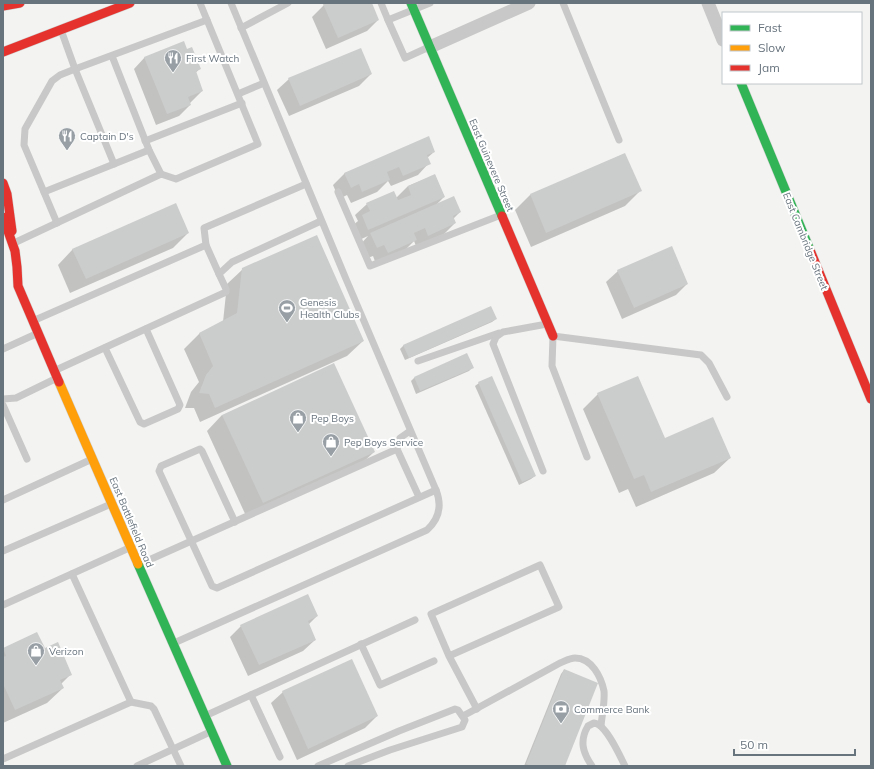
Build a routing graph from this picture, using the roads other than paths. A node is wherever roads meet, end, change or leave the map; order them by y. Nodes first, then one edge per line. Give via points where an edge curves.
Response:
1 (20, 3) edge
2 (32, 3) edge
3 (120, 3) edge
4 (130, 3) edge
5 (200, 3) edge
6 (231, 3) edge
7 (288, 3) edge
8 (380, 3) edge
9 (430, 3) edge
10 (529, 3) edge
11 (563, 3) edge
12 (708, 3) edge
13 (3, 6) edge
14 (413, 6) edge
15 (109, 11) junction
16 (3, 14) edge
17 (207, 20) junction
18 (388, 20) junction
19 (241, 28) junction
20 (61, 30) junction
21 (722, 38) edge
22 (430, 47) junction
23 (3, 52) edge
24 (112, 56) junction
25 (76, 69) junction
26 (264, 83) junction
27 (741, 84) edge
28 (238, 94) junction
29 (242, 103) junction
30 (146, 140) junction
31 (619, 140) dead end
32 (149, 150) junction
33 (114, 164) junction
34 (161, 174) junction
35 (3, 184) edge
36 (306, 184) junction
37 (44, 192) junction
38 (338, 192) dead end
39 (502, 215) junction
40 (3, 217) edge
41 (321, 221) junction
42 (57, 223) junction
43 (14, 243) junction
44 (206, 244) junction
45 (219, 274) junction
46 (8, 280) dead end
47 (18, 286) junction
48 (33, 321) junction
49 (548, 324) junction
50 (146, 329) junction
51 (502, 332) junction
52 (38, 333) junction
53 (553, 336) junction
54 (105, 348) junction
55 (3, 350) edge
56 (418, 361) dead end
57 (56, 374) junction
58 (727, 397) dead end
59 (3, 399) edge
60 (871, 399) edge
61 (3, 405) edge
62 (410, 431) junction
63 (397, 449) junction
64 (587, 457) dead end
65 (27, 459) dead end
66 (92, 459) junction
67 (543, 471) dead end
68 (436, 490) junction
69 (419, 497) junction
70 (3, 500) edge
71 (112, 504) junction
72 (235, 522) junction
73 (192, 541) junction
74 (131, 547) junction
75 (3, 551) edge
76 (138, 565) junction
77 (72, 574) junction
78 (3, 605) edge
79 (415, 620) dead end
80 (172, 644) junction
81 (361, 644) junction
82 (450, 656) junction
83 (434, 661) dead end
84 (251, 694) junction
85 (131, 702) junction
86 (477, 709) junction
87 (205, 716) junction
88 (463, 716) junction
89 (601, 726) junction
90 (212, 731) junction
91 (173, 749) junction
92 (280, 757) dead end
93 (3, 759) edge
94 (6, 766) edge
95 (137, 766) edge
96 (181, 766) edge
97 (227, 766) edge
98 (318, 766) edge
99 (348, 766) edge
100 (592, 766) edge
101 (625, 766) edge

1 - 13 main road
2 - 16 main road
3 - 15 main road
4 - 15 main road
5 - 17 lane
6 - 19 lane
7 - 19 lane
8 - 18 lane
9 - 14 lane
10 - 22 street
11 - 31 lane
12 - 21 street
14 - 18 lane
14 - 22 main road, East Guinevere Street
15 - 20 main road
17 - 24 lane
17 - 28 lane
18 - 22 lane via 405,58
19 - 26 lane
20 - 23 main road
20 - 25 lane
22 - 39 main road, East Guinevere Street
24 - 25 lane
24 - 30 lane
25 - 33 lane
25 - 37 lane via 60,75 52,82 25,129 24,145
26 - 28 lane
26 - 36 lane
27 - 60 main road, East Cambridge Street
28 - 29 lane
29 - 30 lane
29 - 34 lane via 258,144 176,179
30 - 32 lane
32 - 33 lane
32 - 34 lane
33 - 37 lane
34 - 42 lane
35 - 43 main road via 7,194
36 - 41 lane
36 - 44 lane via 204,228
37 - 42 lane
38 - 39 lane via 370,266
39 - 49 main road, East Guinevere Street
40 - 43 main road, East Battlefield Road
41 - 45 lane via 232,262
41 - 62 lane
42 - 43 lane
43 - 47 main road, East Battlefield Road
44 - 45 lane
44 - 48 lane
45 - 50 lane via 226,292
46 - 47 main road
47 - 48 main road, East Battlefield Road
48 - 52 main road, East Battlefield Road
49 - 51 lane
49 - 53 main road, East Guinevere Street
50 - 54 lane
50 - 54 lane via 180,405 178,409 144,424 140,422
51 - 56 lane
51 - 67 lane via 496,337 493,346
52 - 55 lane
52 - 57 main road, East Battlefield Road
53 - 58 lane via 701,355 709,363
53 - 64 lane via 552,366
54 - 57 lane
57 - 59 lane via 16,398
57 - 66 main road, East Battlefield Road
61 - 65 lane
62 - 63 lane via 400,438
62 - 68 lane
63 - 69 lane
63 - 72 lane
66 - 70 lane
66 - 71 main road, East Battlefield Road
68 - 69 lane
68 - 80 lane via 438,515 434,524 427,530
69 - 73 lane via 217,588 212,586
71 - 74 main road, East Battlefield Road
71 - 75 lane
72 - 73 lane
72 - 73 lane via 200,449 161,466 159,471
73 - 76 lane
74 - 76 main road, East Battlefield Road
74 - 77 lane
76 - 80 main road, East Battlefield Road
77 - 78 lane
77 - 85 lane
79 - 81 lane
80 - 87 main road, East Battlefield Road
81 - 83 lane via 380,685
81 - 84 lane
82 - 82 lane via 559,606 540,565 430,614
82 - 86 lane
84 - 87 lane
84 - 92 lane
85 - 91 lane via 154,709
85 - 93 lane
86 - 88 lane
86 - 89 lane via 560,663 572,658 582,659 591,664 602,684 604,693
87 - 90 main road, East Battlefield Road
88 - 98 lane via 455,709
88 - 99 lane via 465,720 462,727
89 - 100 lane via 597,723 591,724 583,735 582,747
89 - 101 lane via 610,737
90 - 91 lane
90 - 97 main road, East Battlefield Road
91 - 95 lane
91 - 96 lane
93 - 94 lane

